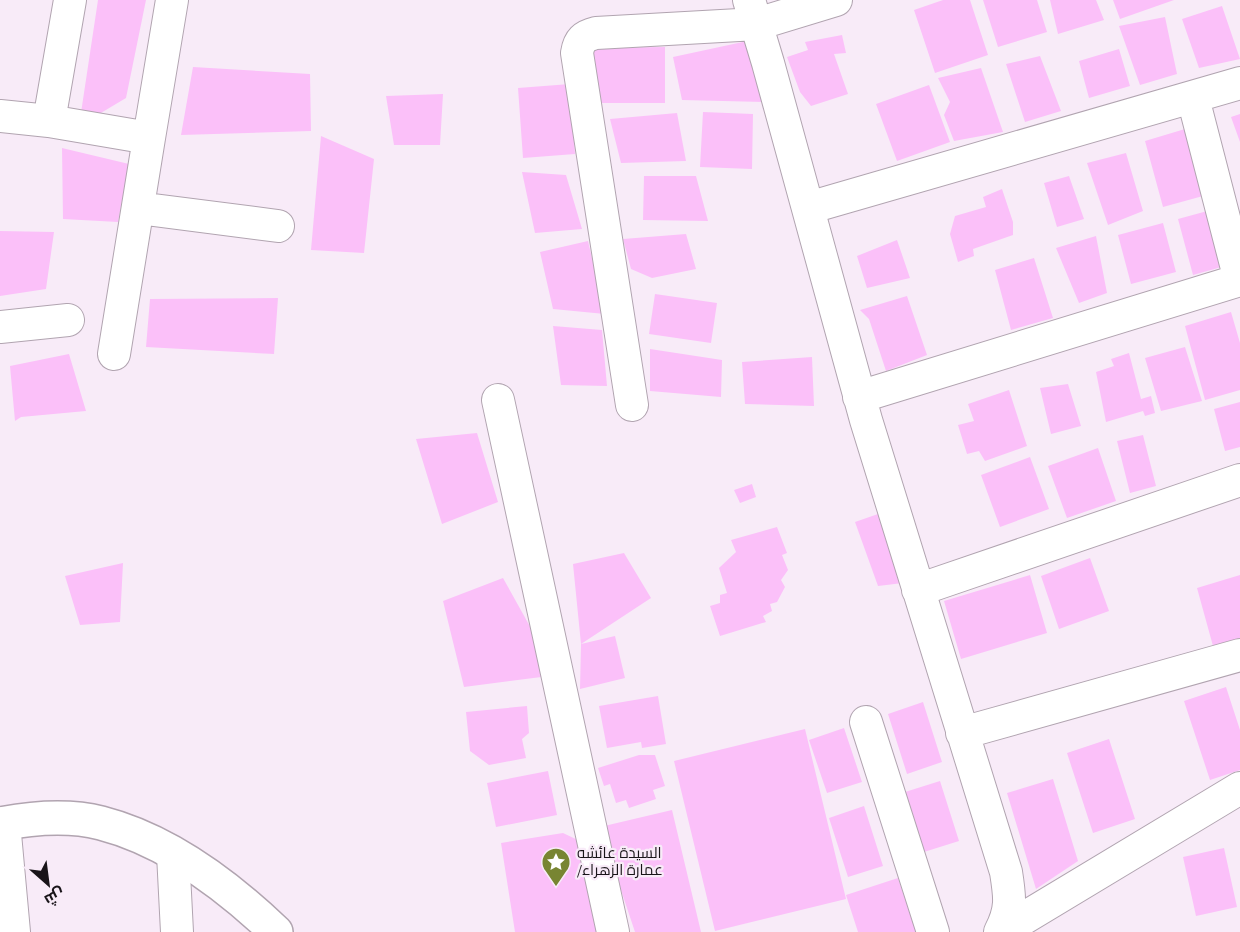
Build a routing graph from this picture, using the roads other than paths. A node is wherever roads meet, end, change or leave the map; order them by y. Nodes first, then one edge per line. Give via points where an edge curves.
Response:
1 (70, 0) edge
2 (172, 0) edge
3 (836, 0) edge
4 (753, 12) edge
5 (1240, 83) edge
6 (1193, 98) junction
7 (0, 116) edge
8 (49, 122) junction
9 (149, 138) junction
10 (808, 207) junction
11 (138, 208) junction
12 (278, 226) dead end
13 (1240, 280) edge
14 (68, 320) dead end
15 (0, 327) edge
16 (114, 354) dead end
17 (859, 397) junction
18 (498, 400) dead end
19 (632, 405) dead end
20 (1240, 480) edge
21 (918, 590) junction
22 (1240, 654) edge
23 (866, 722) dead end
24 (962, 733) junction
25 (1240, 788) edge
26 (2, 823) edge
27 (173, 854) junction
28 (14, 932) edge
29 (177, 932) edge
30 (276, 932) edge
31 (613, 932) edge
32 (933, 932) edge
33 (1001, 932) edge

1 - 8 street
2 - 9 street
3 - 4 street
4 - 10 street
4 - 19 street via 596,33 578,45
5 - 6 street
6 - 10 street
6 - 13 street
7 - 8 street
8 - 9 street
9 - 11 street
10 - 17 street
11 - 12 street
11 - 16 street
13 - 17 street
14 - 15 street
17 - 21 street
18 - 31 street
20 - 21 street
21 - 24 street
22 - 24 street
23 - 32 street
24 - 33 street via 1006,872 1011,899 1009,916
25 - 33 street
26 - 27 main road via 26,819 100,823 148,840
26 - 28 street
27 - 29 street
27 - 30 main road via 224,885

